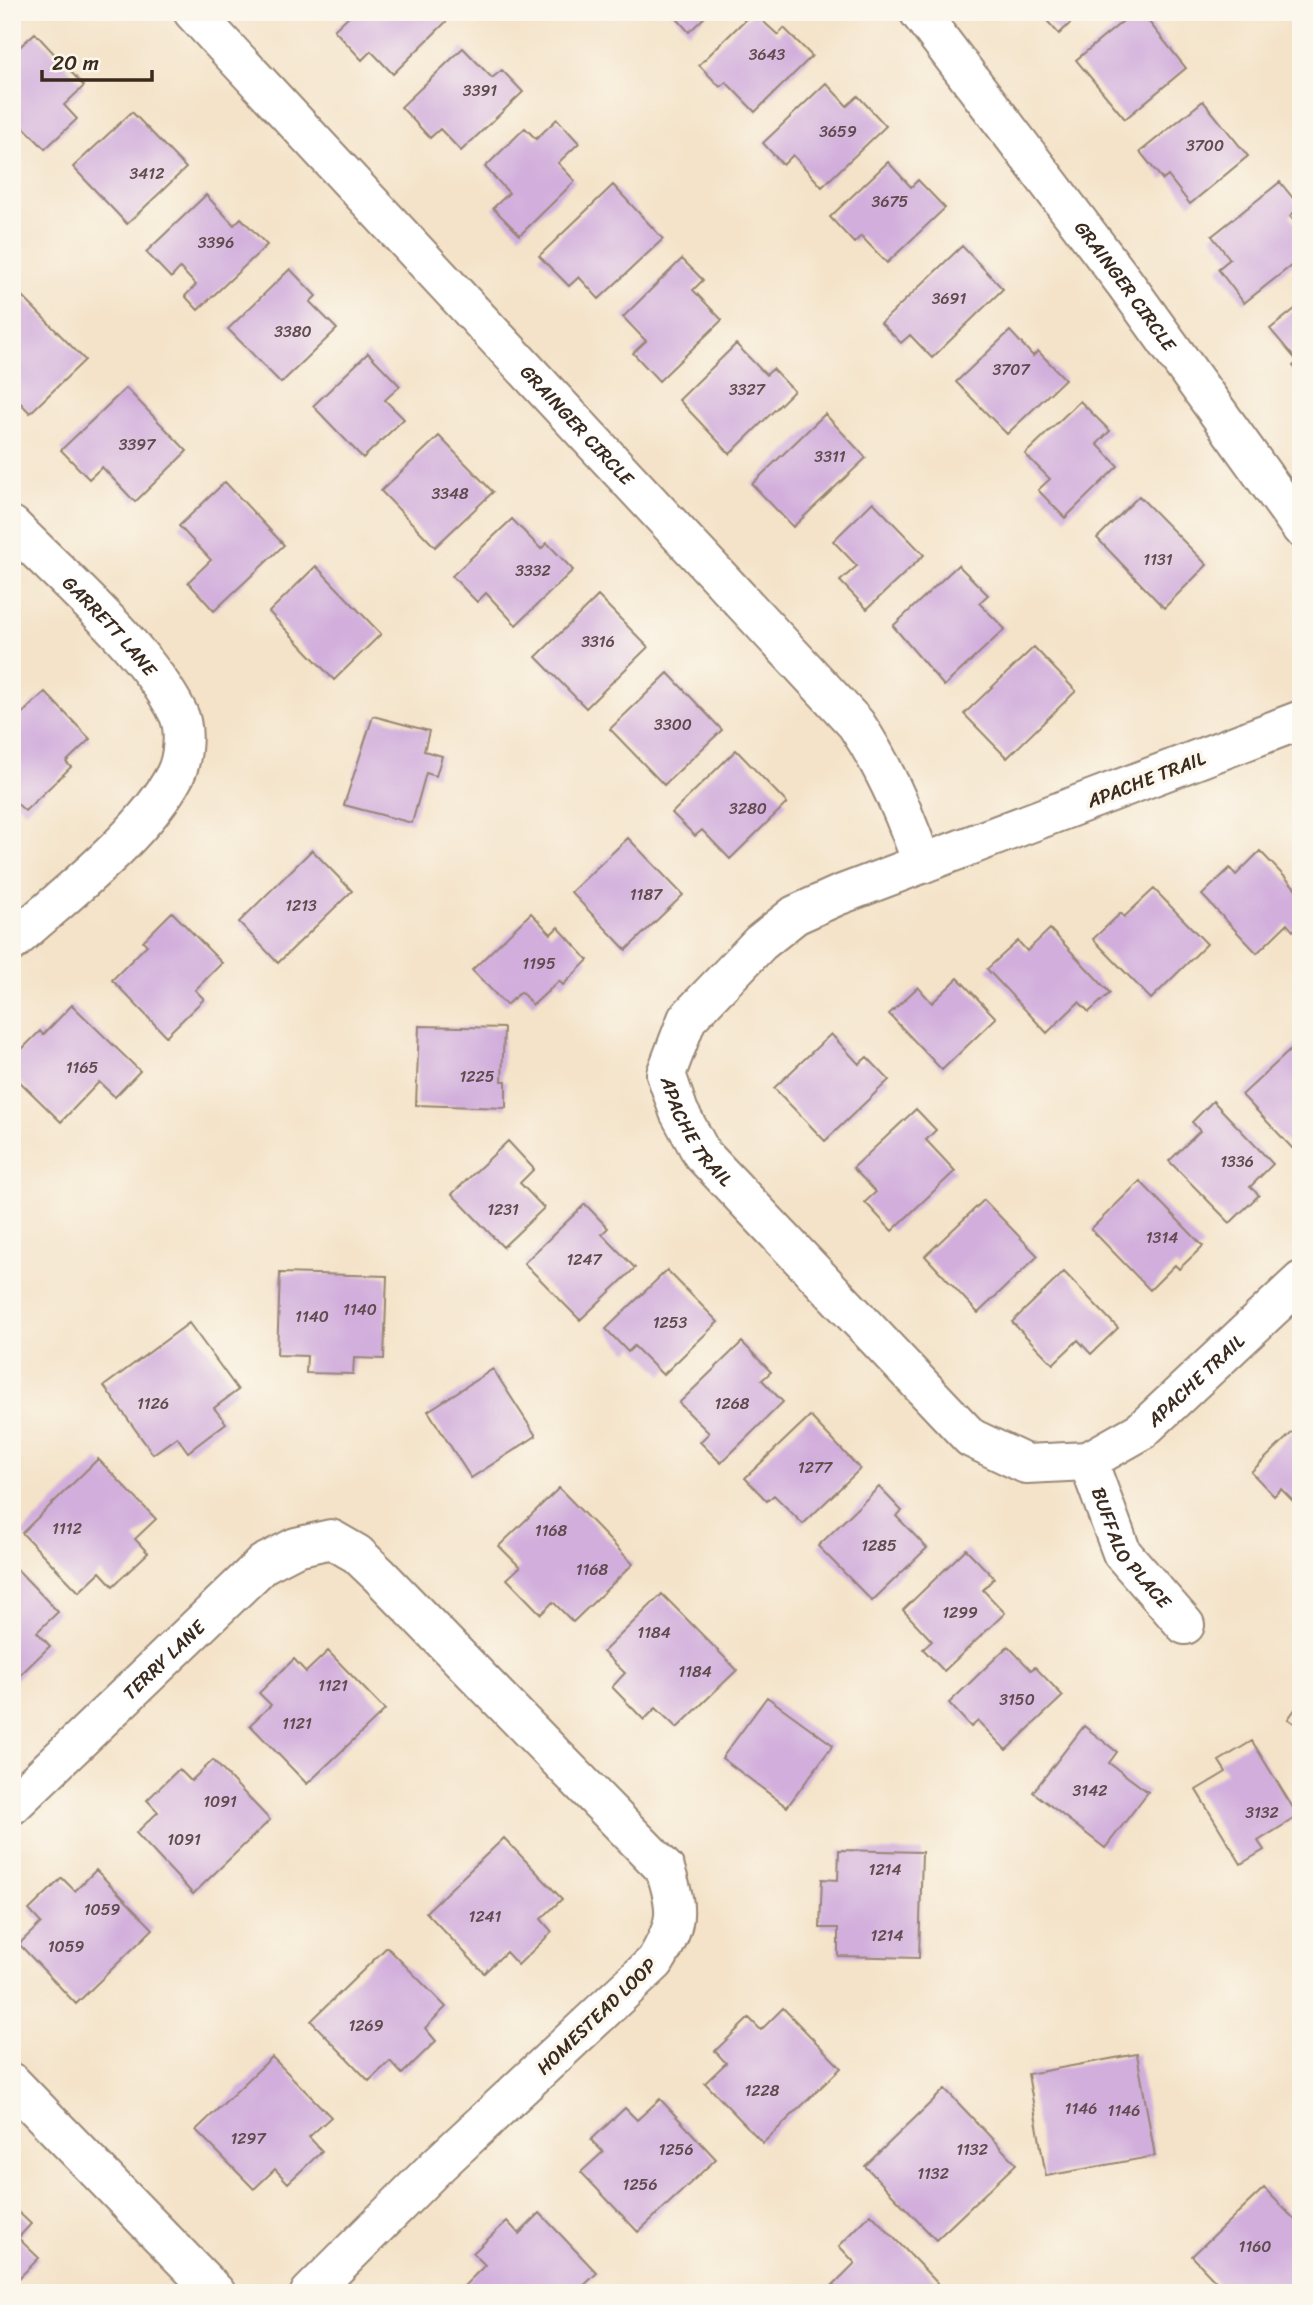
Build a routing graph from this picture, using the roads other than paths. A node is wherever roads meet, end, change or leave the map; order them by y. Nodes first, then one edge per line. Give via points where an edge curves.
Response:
1 (193, 12) edge
2 (919, 12) edge
3 (12, 526) edge
4 (1301, 528) edge
5 (1301, 720) edge
6 (922, 864) junction
7 (12, 942) edge
8 (1301, 1281) edge
9 (1088, 1461) junction
10 (331, 1539) joint
11 (1185, 1625) dead end
12 (12, 1805) edge
13 (12, 2083) edge
14 (216, 2293) edge
15 (310, 2293) edge

1 - 6 street, GRAINGER CIRCLE via 856,724 883,765
2 - 4 street, GRAINGER CIRCLE via 1156,325
3 - 7 street, GARRETT LANE via 137,654 179,714 183,741 176,773 141,824
5 - 6 street, APACHE TRAIL
6 - 9 street, APACHE TRAIL via 795,915 760,943 687,1019 666,1074 679,1112 702,1154 971,1438 1026,1464
8 - 9 street, APACHE TRAIL via 1141,1431
9 - 11 street, BUFFALO PLACE via 1122,1553
10 - 12 street, TERRY LANE via 296,1547 263,1564
10 - 15 street, HOMESTEAD LOOP via 357,1554 379,1575 665,1869 676,1902 673,1932 655,1962 438,2165
13 - 14 street

